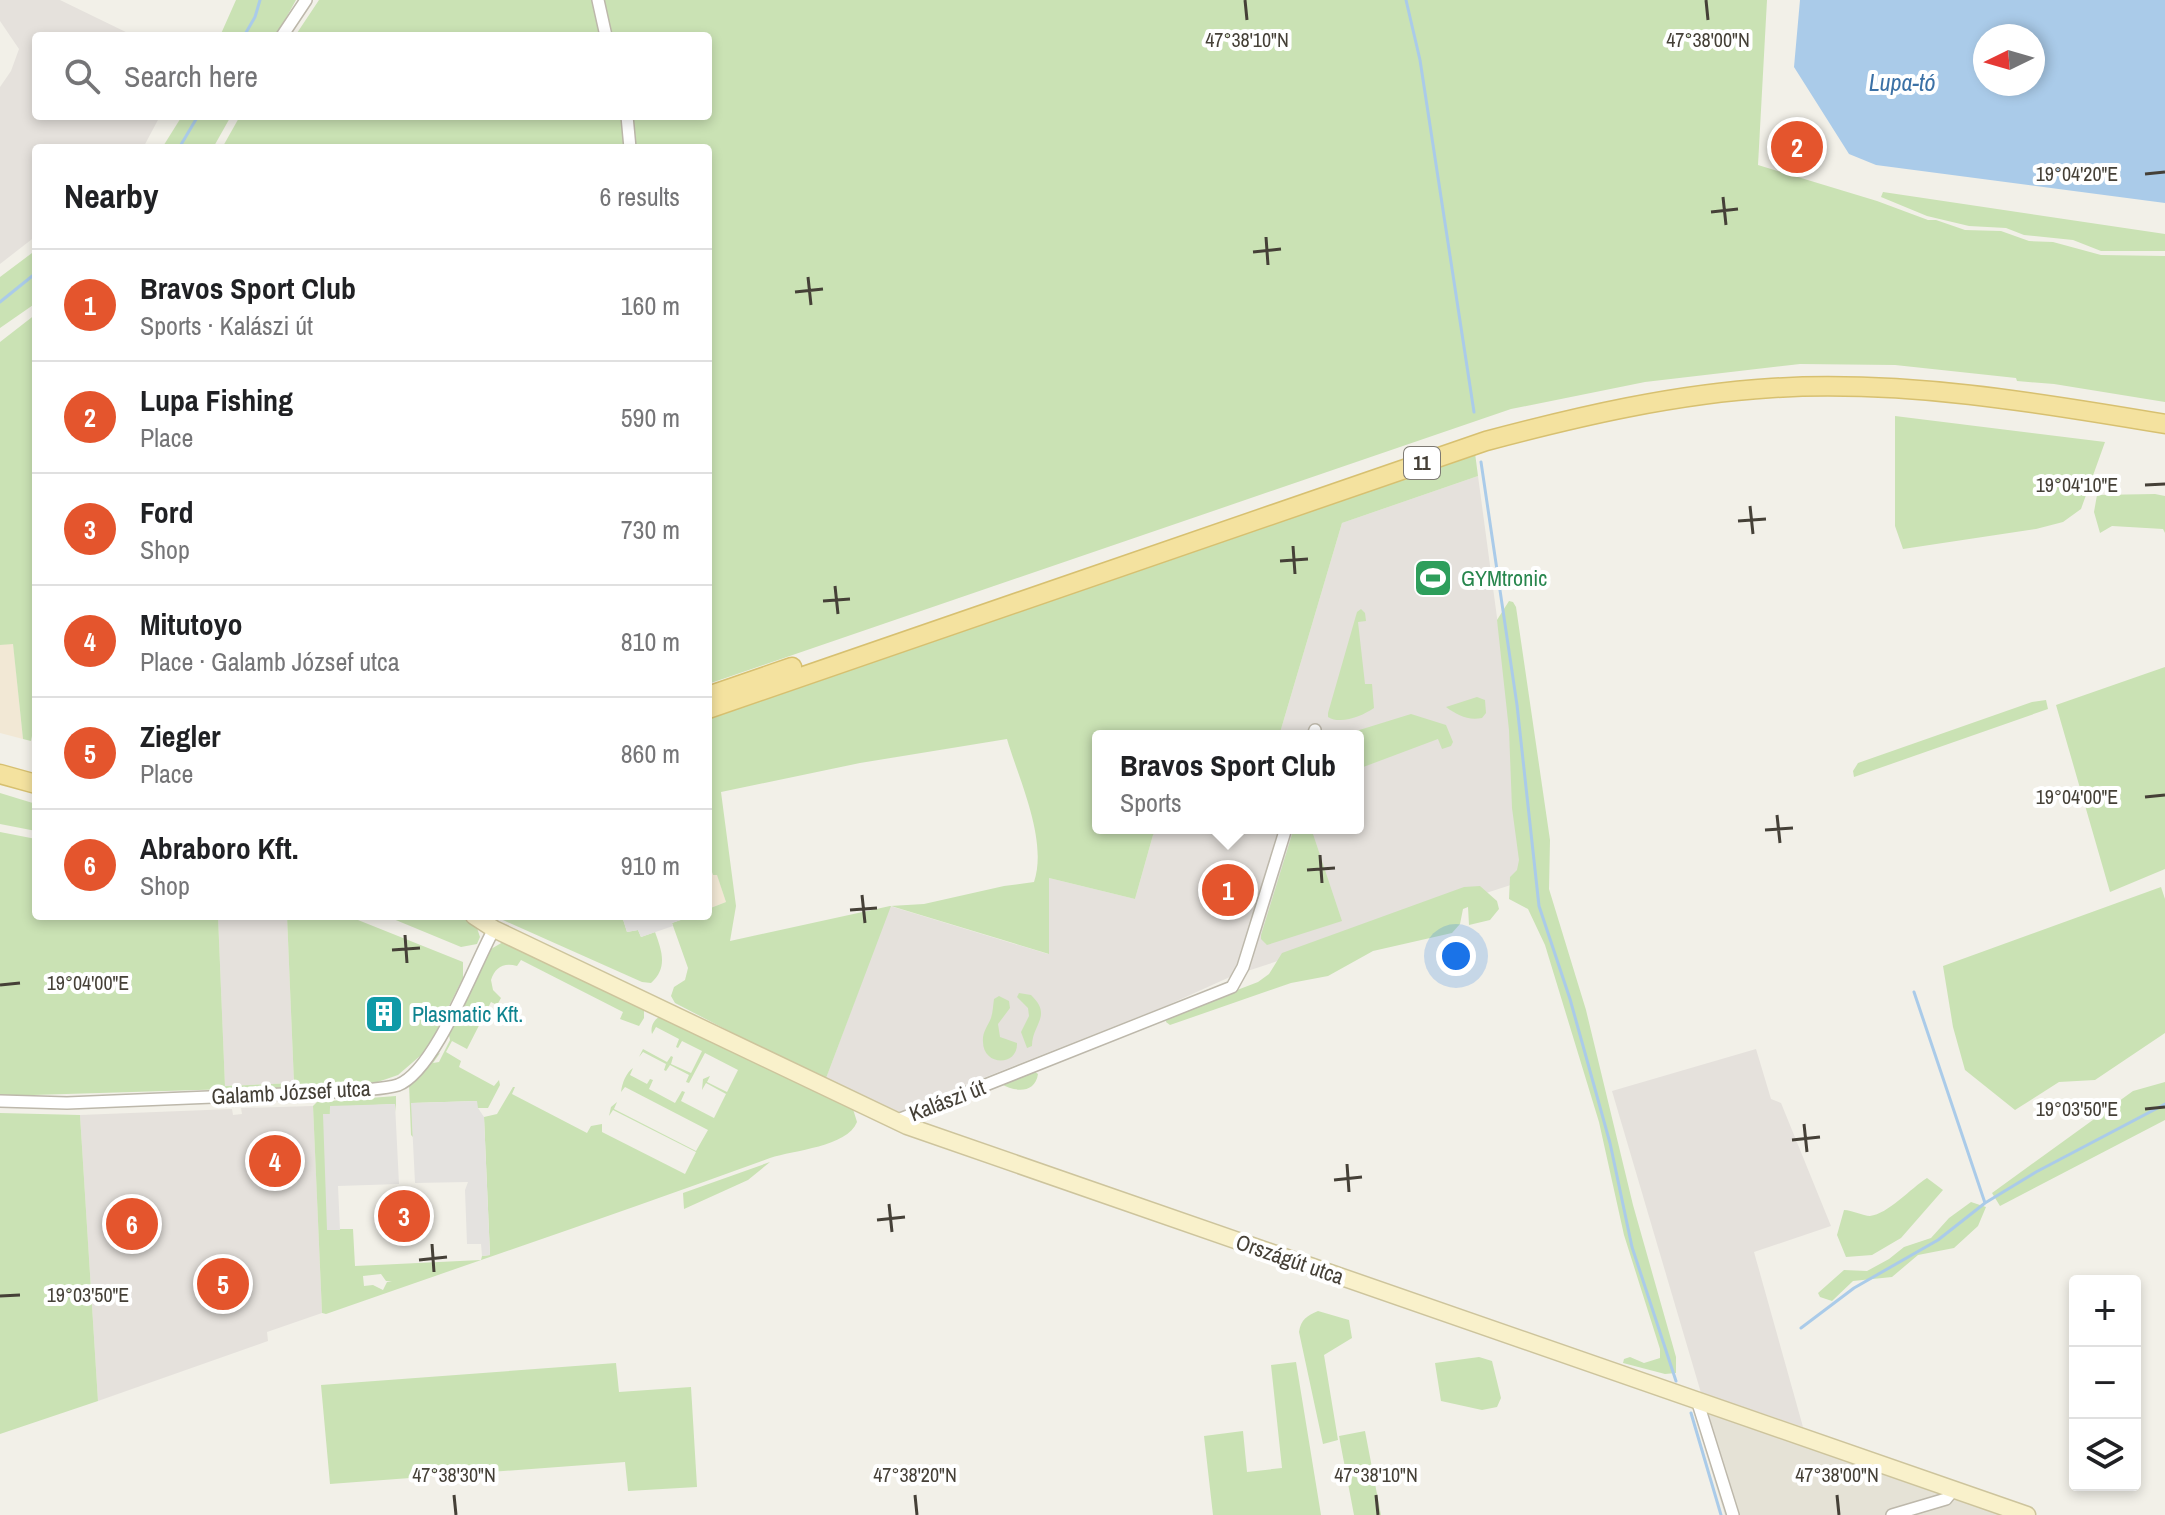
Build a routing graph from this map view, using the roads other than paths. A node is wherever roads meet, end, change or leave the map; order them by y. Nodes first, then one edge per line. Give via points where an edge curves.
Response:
1 (306, 0) edge
2 (598, 0) edge
3 (285, 32) edge
4 (605, 32) edge
5 (627, 120) edge
6 (630, 144) edge
7 (2165, 412) edge
8 (2165, 424) edge
9 (712, 695) edge
10 (712, 708) edge
11 (0, 774) edge
12 (32, 783) edge
13 (1284, 834) edge
14 (480, 920) edge
15 (494, 929) junction
16 (0, 1101) edge
17 (895, 1121) junction
18 (1692, 1398) junction
19 (1954, 1489) junction
20 (1733, 1515) edge
21 (1892, 1515) edge
22 (2027, 1515) edge

1 - 3 street
2 - 4 street
5 - 6 street
7 - 9 main road, 11 via 2010,387 1888,375 1773,376 1655,390 1575,406 1445,443
8 - 10 main road, 11 via 1993,397 1886,387 1773,388 1647,403 1486,441
11 - 12 main road
13 - 17 street, Kalászi út via 1232,987
14 - 15 main road, Kalászi út
15 - 16 street, Galamb József utca via 439,1041 399,1084 355,1091 82,1103
15 - 17 main road, Kalászi út
17 - 18 main road, Országút utca
18 - 19 main road, Országút utca
18 - 20 street
19 - 21 street via 1946,1499
19 - 22 main road, Országút utca

